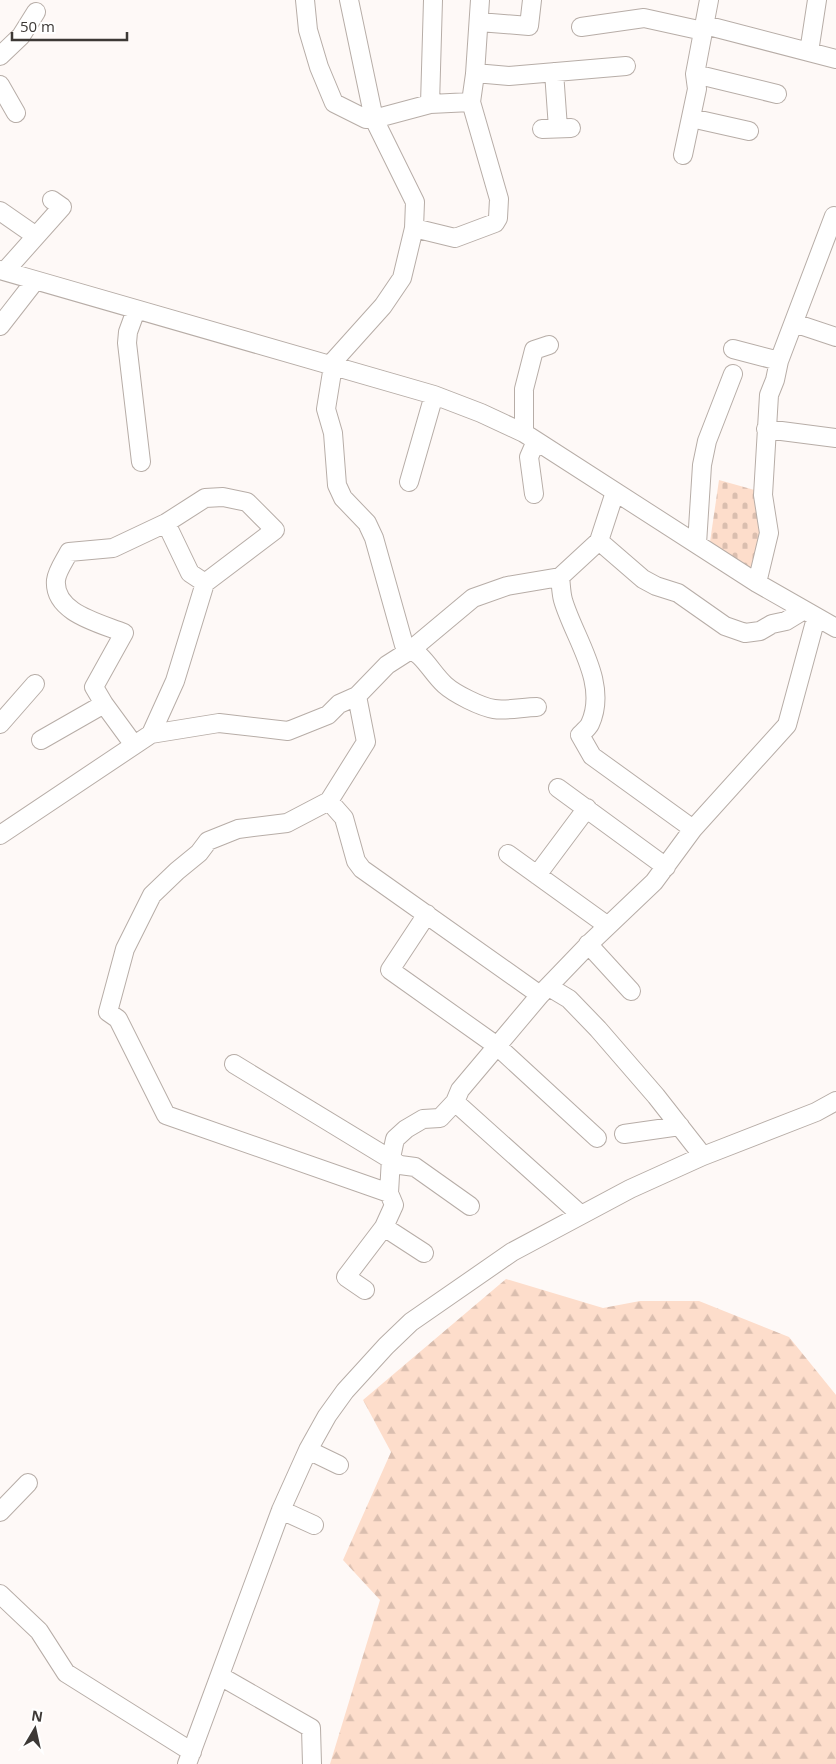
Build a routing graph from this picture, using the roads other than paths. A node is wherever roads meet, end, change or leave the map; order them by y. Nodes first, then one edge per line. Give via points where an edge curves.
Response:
1 (305, 0) edge
2 (349, 0) edge
3 (433, 0) edge
4 (480, 0) edge
5 (532, 0) edge
6 (709, 0) edge
7 (817, 0) edge
8 (36, 12) dead end
9 (479, 22) junction
10 (581, 27) dead end
11 (704, 28) junction
12 (810, 52) junction
13 (0, 56) edge
14 (836, 59) edge
15 (626, 66) dead end
16 (554, 72) junction
17 (475, 73) junction
18 (695, 74) junction
19 (1, 90) edge
20 (777, 94) dead end
21 (471, 102) junction
22 (430, 104) junction
23 (16, 113) dead end
24 (691, 118) junction
25 (374, 119) junction
26 (557, 129) dead end
27 (749, 131) dead end
28 (683, 154) dead end
29 (52, 200) dead end
30 (0, 211) edge
31 (836, 217) edge
32 (414, 228) junction
33 (36, 236) junction
34 (3, 270) edge
35 (35, 281) junction
36 (136, 310) junction
37 (794, 323) junction
38 (0, 326) edge
39 (836, 336) edge
40 (549, 345) dead end
41 (733, 349) dead end
42 (779, 361) junction
43 (330, 365) junction
44 (733, 374) dead end
45 (434, 395) junction
46 (766, 429) junction
47 (530, 437) junction
48 (836, 438) edge
49 (141, 462) dead end
50 (409, 482) dead end
51 (615, 492) junction
52 (534, 494) dead end
53 (166, 523) junction
54 (599, 541) junction
55 (697, 544) junction
56 (560, 577) junction
57 (205, 582) junction
58 (757, 583) junction
59 (810, 614) junction
60 (836, 628) edge
61 (412, 649) junction
62 (35, 684) dead end
63 (357, 696) junction
64 (104, 704) junction
65 (537, 707) dead end
66 (0, 724) edge
67 (151, 734) junction
68 (42, 740) dead end
69 (134, 745) junction
70 (558, 788) dead end
71 (329, 801) junction
72 (587, 808) junction
73 (693, 829) junction
74 (0, 835) edge
75 (508, 854) dead end
76 (666, 867) junction
77 (537, 875) junction
78 (426, 914) junction
79 (608, 926) junction
80 (588, 944) junction
81 (544, 991) junction
82 (631, 991) dead end
83 (498, 1046) junction
84 (234, 1064) dead end
85 (836, 1101) edge
86 (455, 1102) junction
87 (680, 1126) junction
88 (624, 1134) dead end
89 (596, 1138) dead end
90 (703, 1156) junction
91 (391, 1158) junction
92 (389, 1193) junction
93 (470, 1206) dead end
94 (581, 1215) junction
95 (384, 1227) junction
96 (424, 1253) dead end
97 (365, 1290) dead end
98 (308, 1450) junction
99 (339, 1465) dead end
100 (28, 1483) dead end
101 (281, 1510) junction
102 (0, 1512) edge
103 (314, 1525) dead end
104 (0, 1594) edge
105 (220, 1676) junction
106 (190, 1758) edge
107 (312, 1764) edge

1 - 25 street via 308,30 334,103 366,119
2 - 25 street
3 - 22 street
4 - 9 street
5 - 9 street via 529,26
6 - 11 street
7 - 12 street
8 - 13 street via 21,36
9 - 17 street
10 - 11 street via 644,18
11 - 12 street
11 - 18 street
12 - 14 street
15 - 16 street
16 - 17 street via 509,76
16 - 26 street
17 - 21 street
18 - 20 street
18 - 24 street via 698,89
19 - 23 street
21 - 22 street
21 - 32 street via 499,199 498,218 495,223 456,238
22 - 25 street
24 - 27 street
24 - 28 street
25 - 32 street via 415,202
29 - 33 street via 62,207
30 - 33 street
31 - 37 street
32 - 43 street via 402,278 383,306
33 - 34 street
34 - 35 street
35 - 36 street
35 - 38 street
36 - 43 street
36 - 49 street via 127,343
37 - 39 street
37 - 42 street
40 - 47 street via 534,350 524,389
41 - 42 street
42 - 46 street via 769,395
43 - 45 street
43 - 61 street via 332,372 326,409 333,433 337,485 343,498 367,523 374,538 404,645
44 - 55 street via 707,441 702,465
45 - 47 street via 481,412
45 - 50 street
46 - 48 street
46 - 58 street via 763,495 769,533
47 - 51 street
47 - 52 street
51 - 54 street
51 - 55 street
53 - 57 street via 190,573
53 - 57 street via 205,498 223,496 247,502 275,530
53 - 64 street via 113,548 69,552 56,578 62,602 70,610 124,633 94,687
54 - 56 street
54 - 59 street via 643,579 678,594 725,626 744,633 760,631 772,624
55 - 58 street
56 - 61 street via 507,586 473,598
56 - 73 street via 562,599 595,685 596,703 590,725 580,735 592,756
57 - 67 street via 175,681
58 - 59 street
59 - 60 street
59 - 73 street via 786,725
61 - 63 street via 386,665
61 - 65 street via 446,685 470,700 494,709
62 - 66 street
63 - 67 street via 338,704 328,715 288,731 218,723
63 - 71 street via 366,742
64 - 68 street
64 - 69 street
67 - 69 street
69 - 74 street
70 - 72 street
71 - 78 street via 344,818 356,862 362,869
71 - 92 street via 287,823 238,829 208,840 199,853 152,895 125,949 108,1012 118,1019 166,1115
72 - 76 street
72 - 77 street
73 - 76 street
75 - 77 street
76 - 79 street
77 - 79 street
78 - 81 street
78 - 83 street via 390,970
79 - 80 street
80 - 81 street
80 - 82 street
81 - 83 street
81 - 87 street via 569,999
83 - 86 street via 460,1090
83 - 89 street
84 - 91 street
85 - 90 street via 816,1112
86 - 91 street via 440,1118 423,1119 406,1129 395,1139
86 - 94 street
87 - 88 street
87 - 90 street
90 - 94 street
91 - 92 street
91 - 93 street via 400,1165 415,1167
92 - 95 street via 394,1205
94 - 98 street via 512,1252 411,1322 345,1391
95 - 96 street
95 - 97 street via 346,1277
98 - 99 street
98 - 101 street
100 - 102 street
101 - 103 street
101 - 105 street
104 - 106 street via 40,1631 66,1673
105 - 106 street
105 - 107 street via 311,1728

